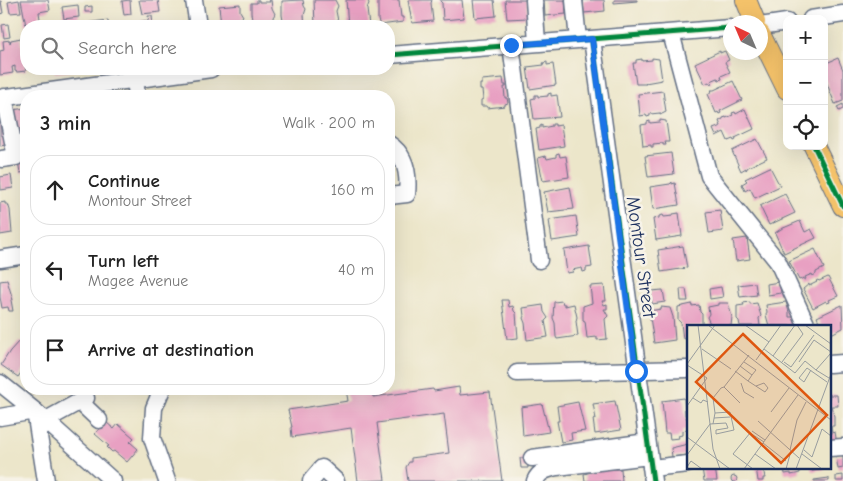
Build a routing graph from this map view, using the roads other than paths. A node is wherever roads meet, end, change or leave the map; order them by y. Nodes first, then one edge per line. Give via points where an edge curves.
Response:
1 (194, 0) edge
2 (534, 0) edge
3 (574, 0) edge
4 (746, 0) edge
5 (843, 14) edge
6 (752, 15) edge
7 (828, 16) edge
8 (197, 20) edge
9 (783, 23) edge
10 (768, 25) edge
11 (723, 29) edge
12 (671, 33) junction
13 (585, 39) junction
14 (537, 43) junction
15 (511, 45) junction
16 (768, 50) edge
17 (395, 55) edge
18 (163, 75) edge
19 (135, 79) junction
20 (783, 81) edge
21 (58, 90) edge
22 (136, 90) edge
23 (20, 95) edge
24 (2, 98) edge
25 (395, 149) edge
26 (816, 150) edge
27 (2, 159) dead end
28 (395, 195) edge
29 (843, 206) edge
30 (20, 256) edge
31 (0, 259) edge
32 (539, 260) dead end
33 (808, 325) edge
34 (687, 369) edge
35 (636, 371) junction
36 (517, 373) dead end
37 (0, 384) edge
38 (159, 395) edge
39 (40, 415) junction
40 (0, 416) edge
41 (99, 420) dead end
42 (843, 447) edge
43 (830, 448) edge
44 (532, 458) dead end
45 (650, 462) edge
46 (687, 464) edge
47 (46, 481) edge
48 (113, 481) edge
49 (167, 481) edge
50 (311, 481) edge
51 (336, 481) edge
52 (535, 481) edge

1 - 8 street
2 - 14 street
3 - 13 street, Montour Street
4 - 6 main road
5 - 7 street
9 - 10 street
11 - 12 street
12 - 13 street
12 - 33 street via 709,176 778,262
13 - 14 street
13 - 35 street, Montour Street
14 - 15 street
15 - 17 street
15 - 32 street
16 - 20 main road
18 - 19 street
19 - 21 street
19 - 22 street
23 - 24 street
24 - 27 street via 16,157
25 - 28 street via 406,166 409,180 407,194
26 - 29 main road
30 - 31 street
34 - 35 street
35 - 36 street
35 - 45 street, Montour Street
37 - 39 street
38 - 49 street via 154,408 152,438
39 - 40 street
39 - 41 street via 83,400
39 - 47 street
39 - 48 street
42 - 43 street
44 - 45 street
45 - 46 street
45 - 52 street via 557,467 545,470
50 - 51 street via 322,468

